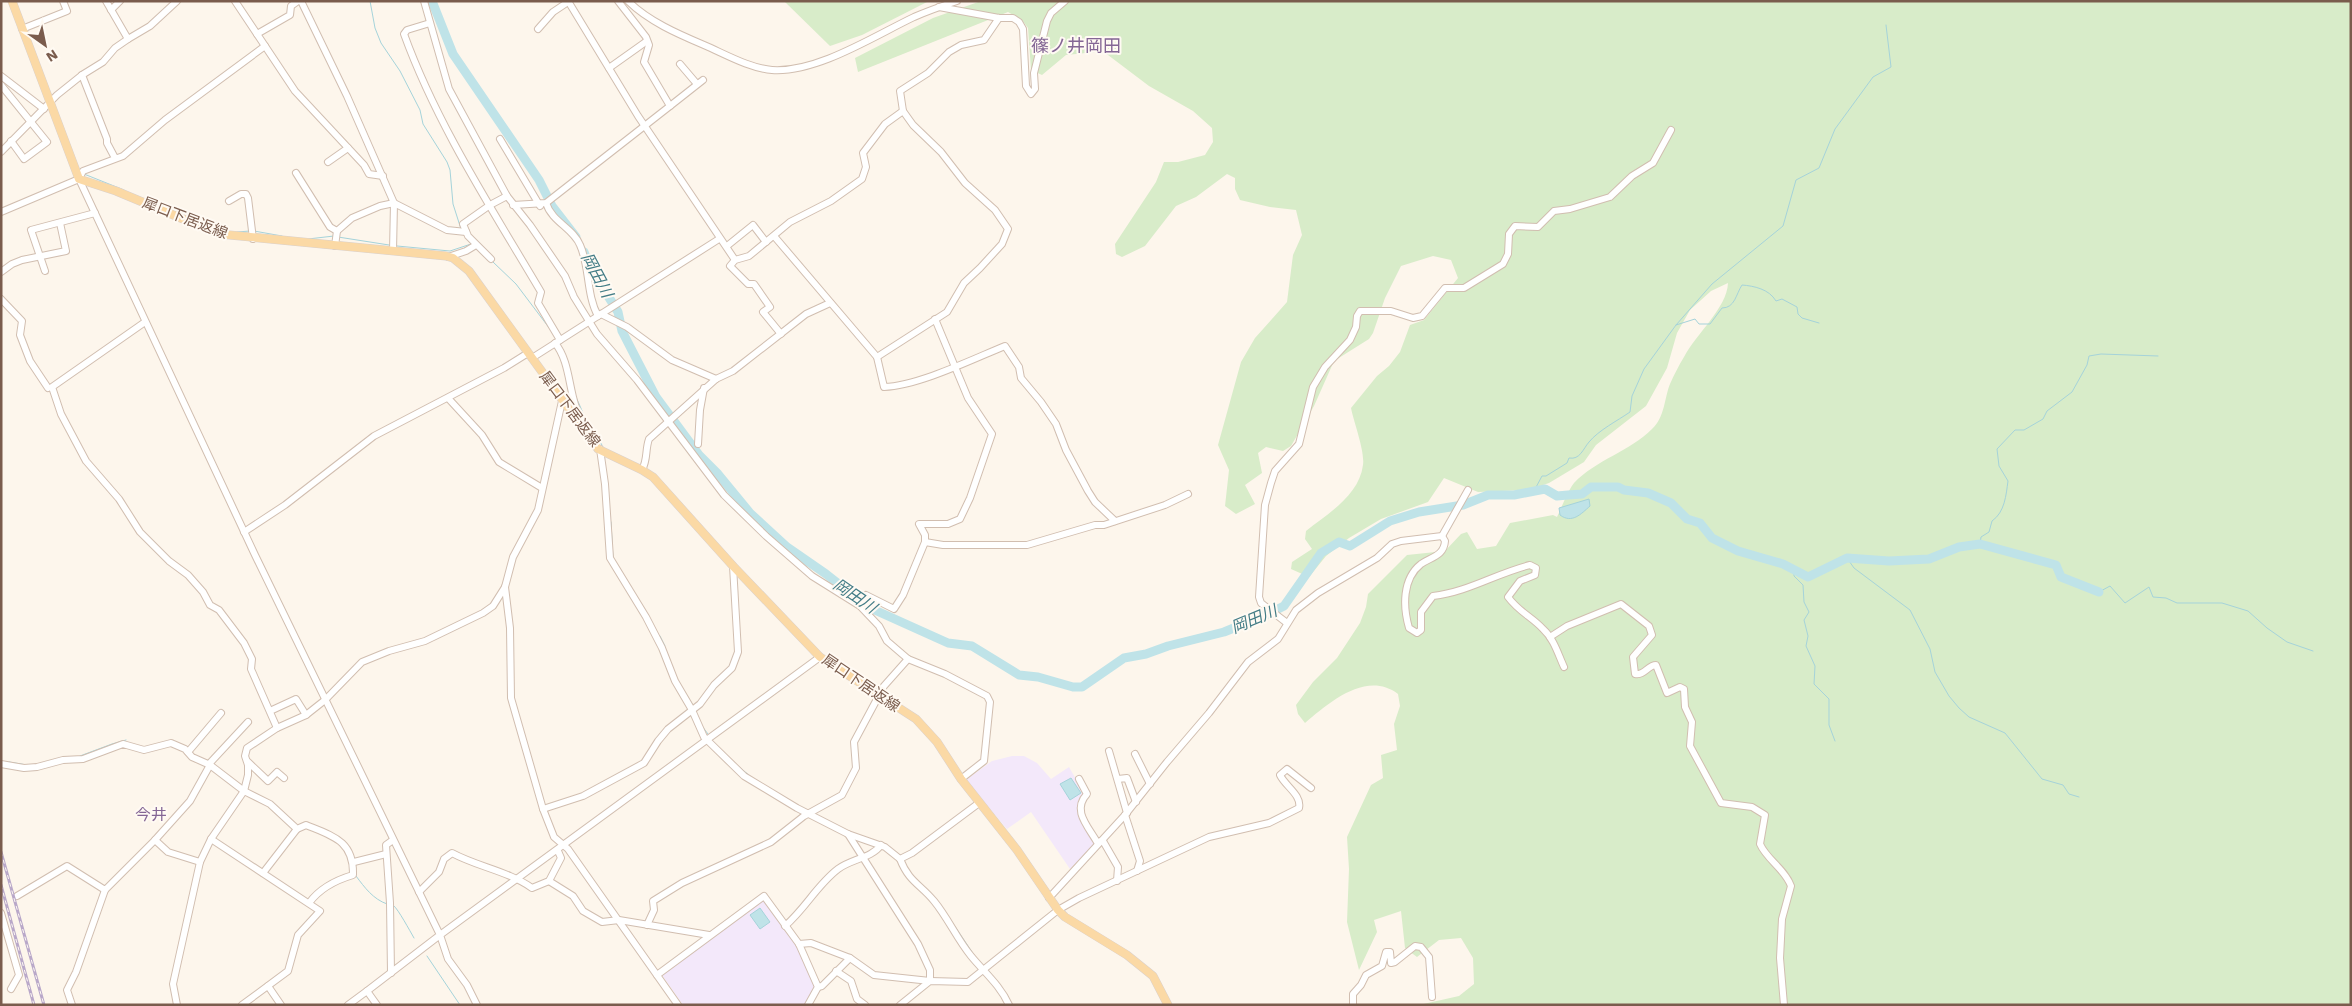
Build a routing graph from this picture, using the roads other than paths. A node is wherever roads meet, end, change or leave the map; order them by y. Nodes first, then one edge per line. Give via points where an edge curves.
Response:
1 (12, 1) edge
2 (63, 1) edge
3 (106, 1) edge
4 (120, 1) edge
5 (178, 1) edge
6 (235, 1) edge
7 (424, 1) edge
8 (618, 1) edge
9 (628, 1) edge
10 (957, 1) edge
11 (1065, 1) edge
12 (301, 2) edge
13 (568, 2) edge
14 (938, 7) junction
15 (111, 10) junction
16 (998, 18) junction
17 (430, 23) junction
18 (22, 29) junction
19 (538, 29) dead end
20 (258, 34) junction
21 (128, 39) junction
22 (647, 41) junction
23 (265, 46) junction
24 (680, 64) dead end
25 (609, 68) junction
26 (82, 74) junction
27 (1, 76) edge
28 (1, 85) edge
29 (50, 103) junction
30 (670, 106) junction
31 (44, 109) junction
32 (903, 110) junction
33 (32, 122) junction
34 (644, 125) junction
35 (1671, 130) dead end
36 (500, 139) dead end
37 (11, 142) junction
38 (348, 148) junction
39 (1, 152) edge
40 (115, 158) junction
41 (328, 162) dead end
42 (296, 172) dead end
43 (383, 176) junction
44 (79, 179) junction
45 (507, 196) junction
46 (228, 201) dead end
47 (394, 203) junction
48 (546, 203) junction
49 (537, 204) junction
50 (490, 205) junction
51 (513, 205) junction
52 (1, 212) edge
53 (95, 213) junction
54 (551, 214) junction
55 (60, 223) junction
56 (337, 231) junction
57 (464, 232) junction
58 (774, 236) junction
59 (253, 239) junction
60 (719, 239) junction
61 (766, 242) junction
62 (335, 246) junction
63 (474, 246) junction
64 (727, 246) junction
65 (394, 251) junction
66 (41, 257) junction
67 (448, 257) junction
68 (491, 259) dead end
69 (734, 260) junction
70 (45, 271) dead end
71 (1, 272) edge
72 (1, 299) edge
73 (830, 303) junction
74 (600, 315) junction
75 (936, 318) junction
76 (145, 322) junction
77 (588, 323) junction
78 (781, 334) junction
79 (558, 341) junction
80 (530, 356) junction
81 (877, 357) junction
82 (956, 367) junction
83 (716, 379) junction
84 (48, 388) dead end
85 (704, 388) junction
86 (448, 398) junction
87 (562, 401) junction
88 (669, 422) junction
89 (698, 444) dead end
90 (601, 451) junction
91 (642, 470) junction
92 (542, 488) junction
93 (1468, 490) dead end
94 (1188, 494) dead end
95 (1116, 521) junction
96 (244, 532) junction
97 (1442, 536) junction
98 (925, 542) junction
99 (733, 566) junction
100 (505, 587) junction
101 (860, 606) junction
102 (1287, 623) junction
103 (1550, 637) junction
104 (820, 656) junction
105 (908, 659) junction
106 (1564, 667) dead end
107 (878, 695) junction
108 (325, 700) junction
109 (694, 708) junction
110 (270, 711) junction
111 (222, 714) dead end
112 (306, 715) junction
113 (248, 722) dead end
114 (277, 728) junction
115 (707, 740) junction
116 (1109, 751) dead end
117 (188, 752) junction
118 (1135, 754) dead end
119 (248, 762) junction
120 (1, 764) edge
121 (210, 764) junction
122 (284, 778) dead end
123 (961, 778) junction
124 (1079, 779) dead end
125 (1118, 780) junction
126 (1150, 784) junction
127 (1311, 788) dead end
128 (244, 791) junction
129 (979, 802) junction
130 (1136, 802) junction
131 (543, 809) junction
132 (1126, 814) junction
133 (809, 815) junction
134 (297, 829) junction
135 (848, 834) junction
136 (211, 839) junction
137 (155, 840) junction
138 (393, 840) junction
139 (1103, 841) junction
140 (565, 845) junction
141 (881, 845) junction
142 (558, 851) junction
143 (386, 854) junction
144 (862, 857) junction
145 (900, 860) junction
146 (200, 862) junction
147 (354, 862) junction
148 (1137, 871) junction
149 (263, 873) junction
150 (520, 879) junction
151 (1117, 880) junction
152 (549, 881) junction
153 (106, 890) junction
154 (419, 892) junction
155 (17, 896) dead end
156 (1049, 898) junction
157 (310, 903) junction
158 (1058, 910) junction
159 (1, 913) edge
160 (619, 920) junction
161 (647, 925) junction
162 (785, 926) junction
163 (709, 935) junction
164 (440, 936) junction
165 (799, 944) junction
166 (850, 958) junction
167 (985, 970) junction
168 (836, 971) junction
169 (391, 973) junction
170 (657, 974) junction
171 (930, 981) junction
172 (268, 986) junction
173 (818, 987) junction
174 (11, 989) dead end
175 (366, 991) junction
176 (1432, 997) dead end
177 (72, 1005) edge
178 (177, 1005) edge
179 (242, 1005) edge
180 (281, 1005) edge
181 (348, 1005) edge
182 (377, 1005) edge
183 (477, 1005) edge
184 (678, 1005) edge
185 (808, 1005) edge
186 (865, 1005) edge
187 (900, 1005) edge
188 (1008, 1005) edge
189 (1168, 1005) edge
190 (1353, 1005) edge
191 (1784, 1005) edge

1 - 18 main road
2 - 18 street via 67,11
3 - 15 street
4 - 15 street
5 - 21 street via 150,26
6 - 20 street
7 - 17 street
8 - 22 street via 634,24 642,29
9 - 14 street via 646,15 699,43 774,70 807,65 831,56
10 - 14 street
11 - 16 street via 1047,21 1034,73 1035,89 1031,94 1026,86 1023,30 1013,18
12 - 20 street via 291,6 290,15
12 - 43 street
13 - 19 street via 553,12
13 - 25 street
14 - 16 street
15 - 21 street
16 - 32 street via 984,40 961,45 949,52 928,73 900,91
17 - 45 street via 449,89
17 - 50 street via 407,30 404,34 436,110
18 - 29 main road
20 - 23 street
21 - 26 street via 103,62
22 - 25 street
22 - 30 street via 644,62
23 - 38 street via 296,91
23 - 40 street via 165,120 123,156
24 - 30 street via 700,82
25 - 34 street
26 - 29 street
26 - 40 street
27 - 31 street
28 - 33 street
29 - 31 street
29 - 44 main road
30 - 34 street
31 - 33 street
32 - 58 street via 885,124 863,152 866,167 862,179 790,222
32 - 75 street via 965,183 995,210 1008,229 1006,238 993,256 964,283 947,312
33 - 37 street
33 - 37 street via 47,142 24,159
34 - 48 street
34 - 60 street
35 - 102 street via 1653,162 1610,197 1570,209 1559,209 1538,227 1515,226 1509,234 1508,254 1503,264 1464,288 1444,288 1422,316 1413,318 1392,311 1360,311 1350,340 1325,367 1313,387 1299,444 1275,472 1270,483 1265,505 1260,596 1261,603
36 - 49 street
37 - 39 street
38 - 41 street
38 - 43 street via 369,174
40 - 44 street via 83,171
42 - 56 street via 330,227
43 - 47 street
44 - 52 street
44 - 53 street
44 - 59 main road, 犀口下居返線 via 219,234
45 - 50 street
45 - 51 street
46 - 59 street via 246,194
47 - 56 street via 352,218
47 - 57 street via 447,230
47 - 65 street
48 - 49 street
48 - 54 street
49 - 51 street
49 - 54 street
50 - 57 street via 463,224
50 - 79 street via 541,292 538,303
51 - 77 street via 565,276
53 - 55 street
53 - 76 street
54 - 74 street via 580,245 592,304
55 - 66 street via 66,251
55 - 66 street via 31,230
56 - 62 street
57 - 63 street
58 - 61 street
58 - 73 street
59 - 62 main road, 犀口下居返線
60 - 64 street
60 - 74 street
61 - 64 street via 753,225
61 - 69 street via 749,256
62 - 65 main road, 犀口下居返線
63 - 67 street
63 - 68 street
64 - 69 street
65 - 67 main road, 犀口下居返線
66 - 70 street
66 - 71 street via 12,264
67 - 80 main road, 犀口下居返線 via 468,271
69 - 78 street via 730,266 748,284 754,284 770,307 763,312
72 - 84 street via 22,321 20,335 30,361
73 - 78 street via 806,314
73 - 81 street
74 - 77 street
74 - 83 street via 627,327 672,360
75 - 81 street
75 - 82 street
76 - 96 street
76 - 110 street via 52,387 61,414 86,461 119,499 140,532 188,575 244,643 252,659 251,669
77 - 79 street
77 - 88 street
78 - 83 street via 733,371
79 - 80 street
79 - 90 street via 580,418
80 - 86 street
80 - 87 main road, 犀口下居返線
81 - 82 street via 884,387
82 - 95 street via 1006,346 1019,367 1021,378 1056,424 1088,491
82 - 98 street via 968,398 992,434 960,519 948,524 919,524
83 - 85 street
85 - 88 street
85 - 89 street
86 - 92 street via 482,435 499,462
86 - 96 street via 374,436 285,505
87 - 90 main road, 犀口下居返線
87 - 92 street
88 - 91 street via 649,439 647,461
88 - 101 street via 724,495 766,536 812,576
90 - 91 main road, 犀口下居返線
90 - 109 street via 610,558 646,617 675,681
91 - 99 main road, 犀口下居返線 via 653,477
92 - 100 street via 538,510 513,557
93 - 97 street
94 - 95 street
95 - 98 street via 1028,546
96 - 108 street
97 - 102 street via 1400,540 1392,544 1377,558 1318,593 1296,610
97 - 103 street via 1445,541 1443,549 1421,564 1408,582 1405,601 1412,632 1421,630 1421,612 1433,596 1452,594 1492,576 1530,565 1536,568 1535,575 1520,581 1508,597
98 - 101 street via 894,609 866,596
99 - 104 main road, 犀口下居返線
99 - 109 street via 736,661
100 - 108 street via 493,606 483,613 425,641 362,662
100 - 131 street via 510,628 510,698
101 - 105 street via 879,626 887,641
102 - 126 street via 1278,639 1248,662
103 - 106 street
103 - 191 street via 1567,626 1620,604 1649,626 1652,635 1633,656 1635,674 1656,665 1667,693 1680,687 1684,689 1685,707 1692,722 1690,746 1698,762 1721,803 1752,807 1765,815 1760,844 1792,886 1782,920 1780,958
104 - 107 main road, 犀口下居返線
104 - 115 street
105 - 107 street
105 - 123 street via 987,696 990,702 984,761
107 - 123 main road, 犀口下居返線 via 916,719 937,742
107 - 133 street via 854,742 856,768 842,795
108 - 112 street
108 - 138 street
109 - 115 street
109 - 131 street via 658,741 644,763 583,796
110 - 112 street via 296,699
110 - 114 street
111 - 117 street
112 - 114 street
113 - 121 street
114 - 119 street via 247,748 245,756
115 - 133 street via 744,776
115 - 140 street
116 - 125 street
117 - 120 street via 172,742 144,750 123,744 83,758 37,767
117 - 121 street
118 - 126 street
119 - 122 street via 268,781 277,772
119 - 128 street
121 - 128 street
121 - 137 street via 190,802
123 - 129 main road, 犀口下居返線
124 - 139 street via 1087,794 1080,801 1079,809 1097,842
125 - 130 street via 1127,778
125 - 132 street
126 - 130 street
127 - 148 street via 1286,768 1280,775 1295,794 1299,808 1269,824 1209,837
128 - 134 street via 270,804
128 - 136 street
129 - 145 street
129 - 156 main road, 犀口下居返線
130 - 132 street
131 - 140 street via 554,837
132 - 139 street
132 - 148 street via 1140,861
133 - 135 street
133 - 161 street via 771,842 682,883 653,901 654,910
134 - 147 street via 306,825 327,833 343,845
134 - 149 street
135 - 141 street
135 - 144 street
136 - 146 street
136 - 149 street
137 - 146 street via 168,852
137 - 153 street
138 - 143 street via 386,845
138 - 154 street
139 - 151 street via 1118,867
139 - 156 street
140 - 142 street
140 - 160 street
141 - 144 street via 876,852
141 - 145 street
142 - 150 street
142 - 152 street via 560,858
143 - 147 street
143 - 169 street
144 - 162 street via 845,864 826,878
144 - 171 street via 918,944 930,970
145 - 167 street via 906,875 932,899 970,955
146 - 178 street via 173,984
147 - 157 street via 354,875 335,881 316,894
148 - 151 street
149 - 157 street
150 - 152 street via 532,888
150 - 154 street via 470,863 452,853
150 - 164 street
151 - 158 street
152 - 160 street via 573,896 591,918 602,922
153 - 155 street via 67,866
153 - 177 street via 67,990
154 - 164 street
156 - 158 main road, 犀口下居返線
157 - 172 street via 320,911 298,936 288,971
158 - 167 street
158 - 189 main road, 犀口下居返線 via 1153,976
159 - 174 street via 19,975
160 - 161 street
160 - 170 street
161 - 163 street
162 - 163 street via 764,896
162 - 165 street
163 - 170 street
164 - 169 street
164 - 183 street via 448,959
165 - 166 street via 811,943
165 - 173 street
166 - 168 street
166 - 171 street via 874,975
167 - 171 street via 968,982
167 - 188 street
168 - 173 street
168 - 186 street via 851,981 857,999
169 - 175 street
170 - 184 street
171 - 187 street
172 - 179 street
172 - 180 street
173 - 185 street
175 - 181 street
175 - 182 street
176 - 190 street via 1429,957 1421,946 1415,946 1395,962 1391,962 1390,952 1386,952 1382,966 1366,975 1353,994

